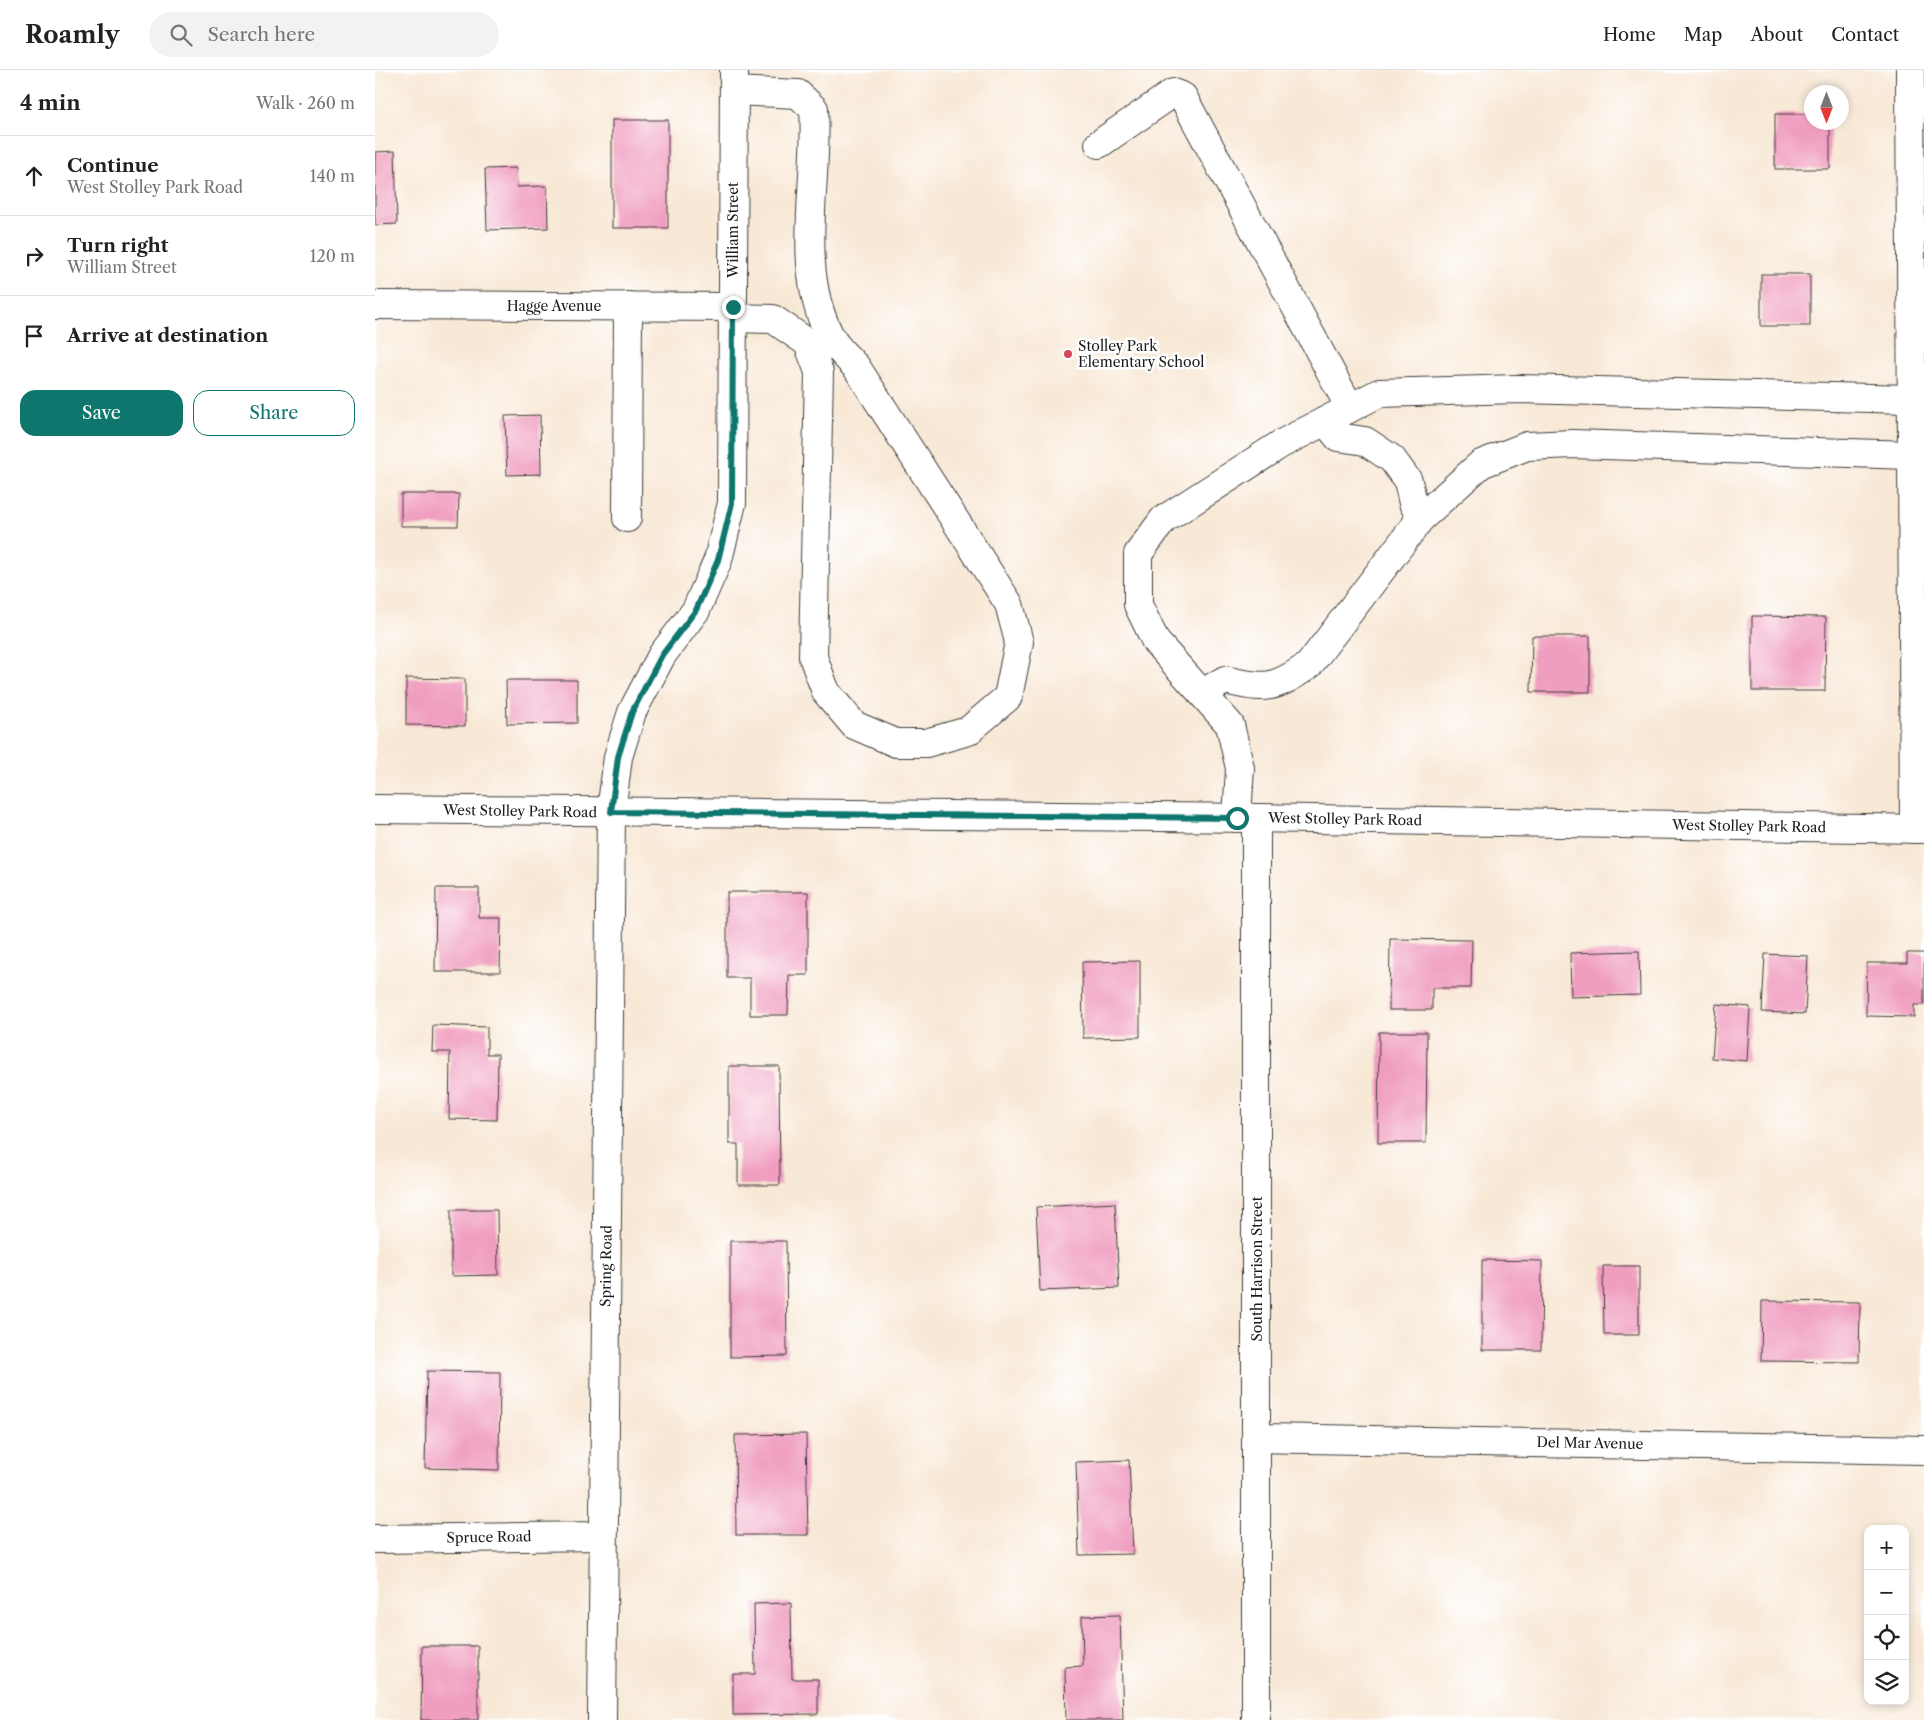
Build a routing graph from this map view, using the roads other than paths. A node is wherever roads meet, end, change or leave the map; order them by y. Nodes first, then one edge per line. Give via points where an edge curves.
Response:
1 (1910, 70) edge
2 (734, 81) edge
3 (1099, 144) dead end
4 (375, 305) edge
5 (628, 306) junction
6 (733, 313) junction
7 (1911, 399) junction
8 (1350, 408) junction
9 (1325, 421) junction
10 (1911, 455) junction
11 (627, 518) dead end
12 (1421, 518) junction
13 (1203, 693) junction
14 (375, 809) edge
15 (611, 812) junction
16 (1247, 818) junction
17 (1919, 829) edge
18 (1257, 1438) junction
19 (1924, 1450) edge
20 (603, 1536) junction
21 (375, 1539) edge
22 (603, 1720) edge
23 (1257, 1720) edge

1 - 7 street
2 - 6 street, William Street
2 - 6 street, Hagge Avenue via 798,94 814,109 816,137 810,248 817,308 831,339 857,368 1009,604 1019,642 1008,697 968,731 926,743 896,743 854,725 826,692 813,657 819,372 808,343 773,319
3 - 8 street via 1173,93 1183,97
4 - 5 street, Hagge Avenue
5 - 6 street, Hagge Avenue
5 - 11 street
6 - 15 street, William Street via 732,503 718,560 696,610 662,655 632,712 618,757
7 - 8 street, South Harrison Street via 1518,389 1379,392
7 - 10 street
8 - 9 street, South Harrison Street
9 - 12 street via 1338,437 1365,441 1392,459 1408,481 1413,503
9 - 13 street, South Harrison Street via 1281,444 1163,520 1138,554 1138,605 1156,642
10 - 12 street via 1573,444 1527,446 1481,464
10 - 17 street
12 - 13 street via 1309,665 1285,681 1256,688 1225,680
13 - 16 street, South Harrison Street via 1230,725
14 - 15 street, West Stolley Park Road
15 - 16 street, West Stolley Park Road
15 - 20 street, Spring Road
16 - 17 street, West Stolley Park Road
16 - 18 street, South Harrison Street
18 - 19 street, Del Mar Avenue
18 - 23 street, South Harrison Street
20 - 21 street, Spruce Road
20 - 22 street, Spring Road

